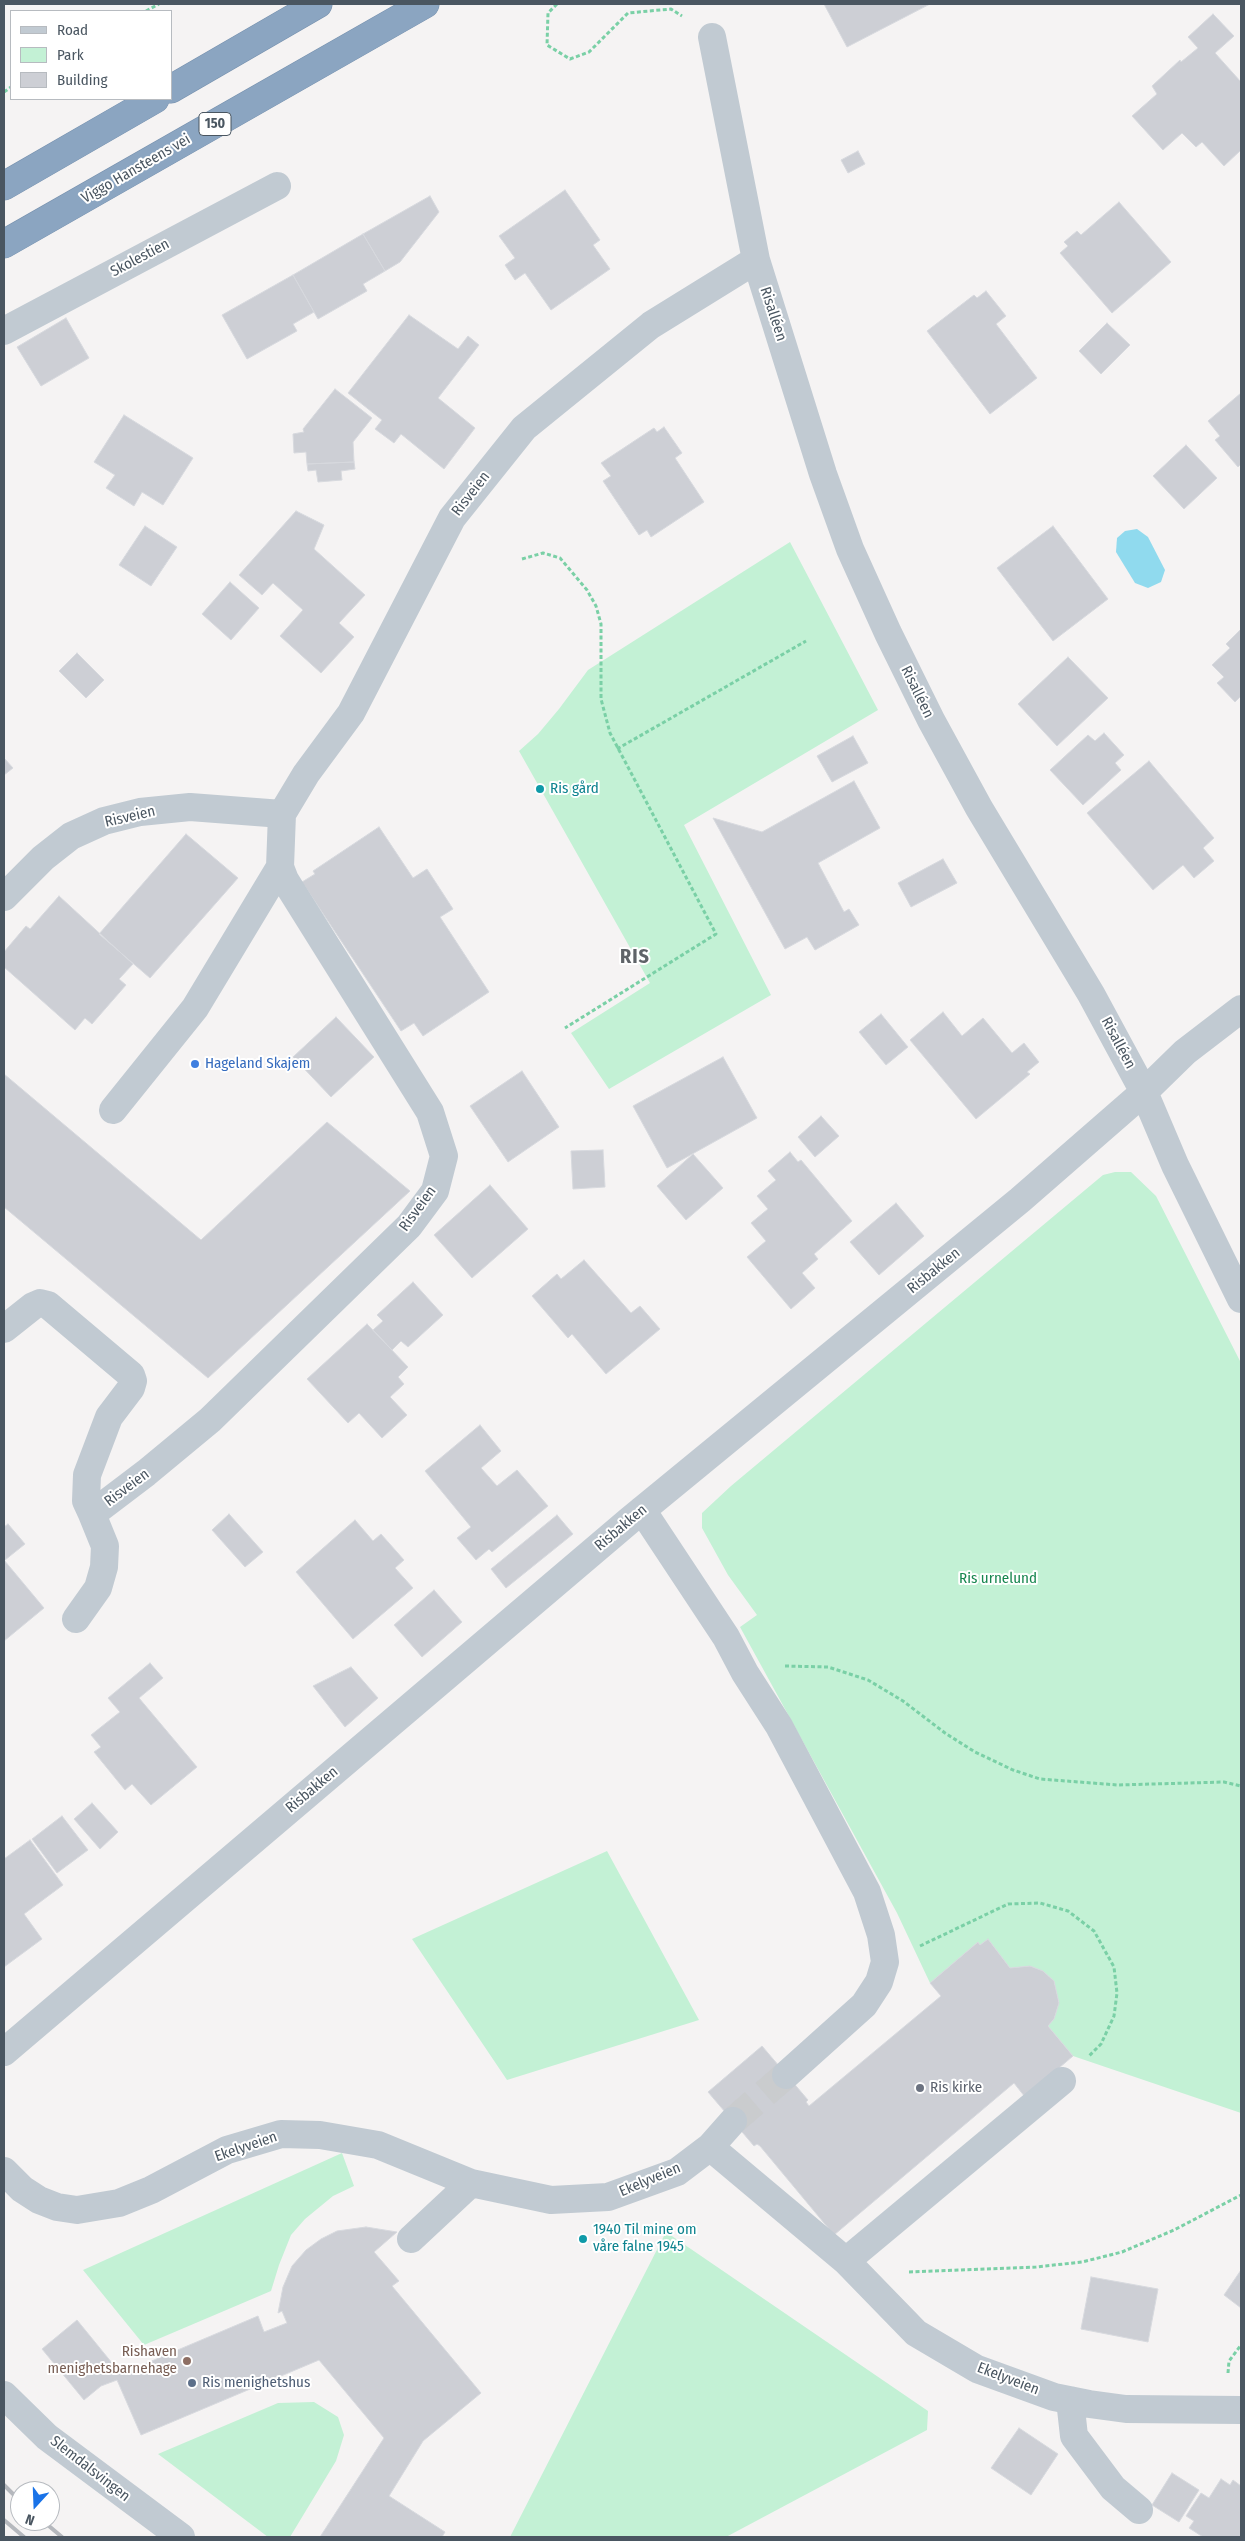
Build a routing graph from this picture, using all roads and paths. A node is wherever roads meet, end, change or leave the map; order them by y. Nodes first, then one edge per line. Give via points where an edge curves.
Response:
1 (159, 4) edge
2 (318, 4) edge
3 (426, 4) edge
4 (558, 4) edge
5 (671, 4) edge
6 (671, 8) junction
7 (148, 10) edge
8 (712, 37) joint
9 (172, 88) edge
10 (153, 100) edge
11 (4, 186) edge
12 (277, 186) dead end
13 (4, 244) edge
14 (756, 260) junction
15 (4, 331) edge
16 (522, 560) dead end
17 (806, 642) dead end
18 (617, 749) junction
19 (282, 814) junction
20 (280, 867) junction
21 (4, 897) edge
22 (1241, 1008) edge
23 (565, 1028) dead end
24 (1144, 1092) junction
25 (113, 1110) dead end
26 (1241, 1299) edge
27 (4, 1329) edge
28 (642, 1510) junction
29 (92, 1514) junction
30 (76, 1618) dead end
31 (745, 1673) junction
32 (1241, 1786) edge
33 (885, 1962) junction
34 (4, 2052) edge
35 (786, 2074) tunnel mouth
36 (1062, 2081) joint
37 (733, 2121) tunnel mouth
38 (710, 2147) junction
39 (4, 2171) edge
40 (471, 2183) junction
41 (1241, 2196) edge
42 (411, 2239) dead end
43 (846, 2261) junction
44 (868, 2284) junction
45 (4, 2395) edge
46 (1070, 2400) junction
47 (1241, 2410) edge
48 (1140, 2510) dead end
49 (181, 2537) edge

1 - 7 path
2 - 9 highway
3 - 13 highway, Viggo Hansteens vei / 150
4 - 6 path via 548,13 547,45 570,59 589,52 628,13
5 - 6 path
6 - 8 path
8 - 14 street, Risalléen
10 - 11 highway
12 - 15 street, Skolestien
14 - 19 street, Risveien via 651,325 524,428 452,518 351,714 306,774
14 - 24 street, Risalléen via 850,549 888,633 979,808 1082,977
16 - 18 path via 543,553 560,558 596,606 601,624 601,699
17 - 18 path
18 - 23 path via 716,934
19 - 20 street, Risveien
19 - 21 street, Risveien via 190,807 140,812 104,821 71,836
20 - 25 street via 195,1008
20 - 29 street, Risveien via 285,880 430,1112 444,1156 435,1191 409,1226 210,1420
22 - 24 street, Risbakken via 1184,1052
24 - 26 street, Risalléen via 1175,1165
24 - 28 street, Risbakken via 1020,1200
27 - 29 street, Risveien via 33,1306 48,1305 131,1375 131,1388 109,1418 87,1475 86,1501
28 - 31 street via 726,1637
28 - 34 street, Risbakken
29 - 30 street, Risveien via 105,1546 104,1567 98,1588
31 - 32 path via 792,1665 828,1667 868,1680 975,1752 1040,1779 1118,1785 1215,1782
31 - 33 street via 779,1726 867,1892 881,1935
33 - 35 street via 879,1982 864,2006
33 - 36 path via 1008,1904 1040,1903 1068,1911 1094,1931 1114,1967 1117,1993 1114,2016 1101,2044
36 - 43 street
37 - 38 street
38 - 40 street, Ekelyveien via 677,2172 608,2197 551,2200
38 - 43 street, Ekelyveien
39 - 40 street, Ekelyveien via 22,2189 40,2200 77,2210 127,2200 228,2150 281,2134 320,2135 378,2145
40 - 42 street
41 - 44 path via 1122,2252 1082,2262 907,2272
43 - 44 street, Ekelyveien
44 - 46 street, Ekelyveien via 916,2333 951,2355 1018,2385
45 - 49 street, Slemdalsvingen via 47,2437
46 - 47 street, Ekelyveien via 1126,2409
46 - 48 street via 1074,2436 1113,2488

